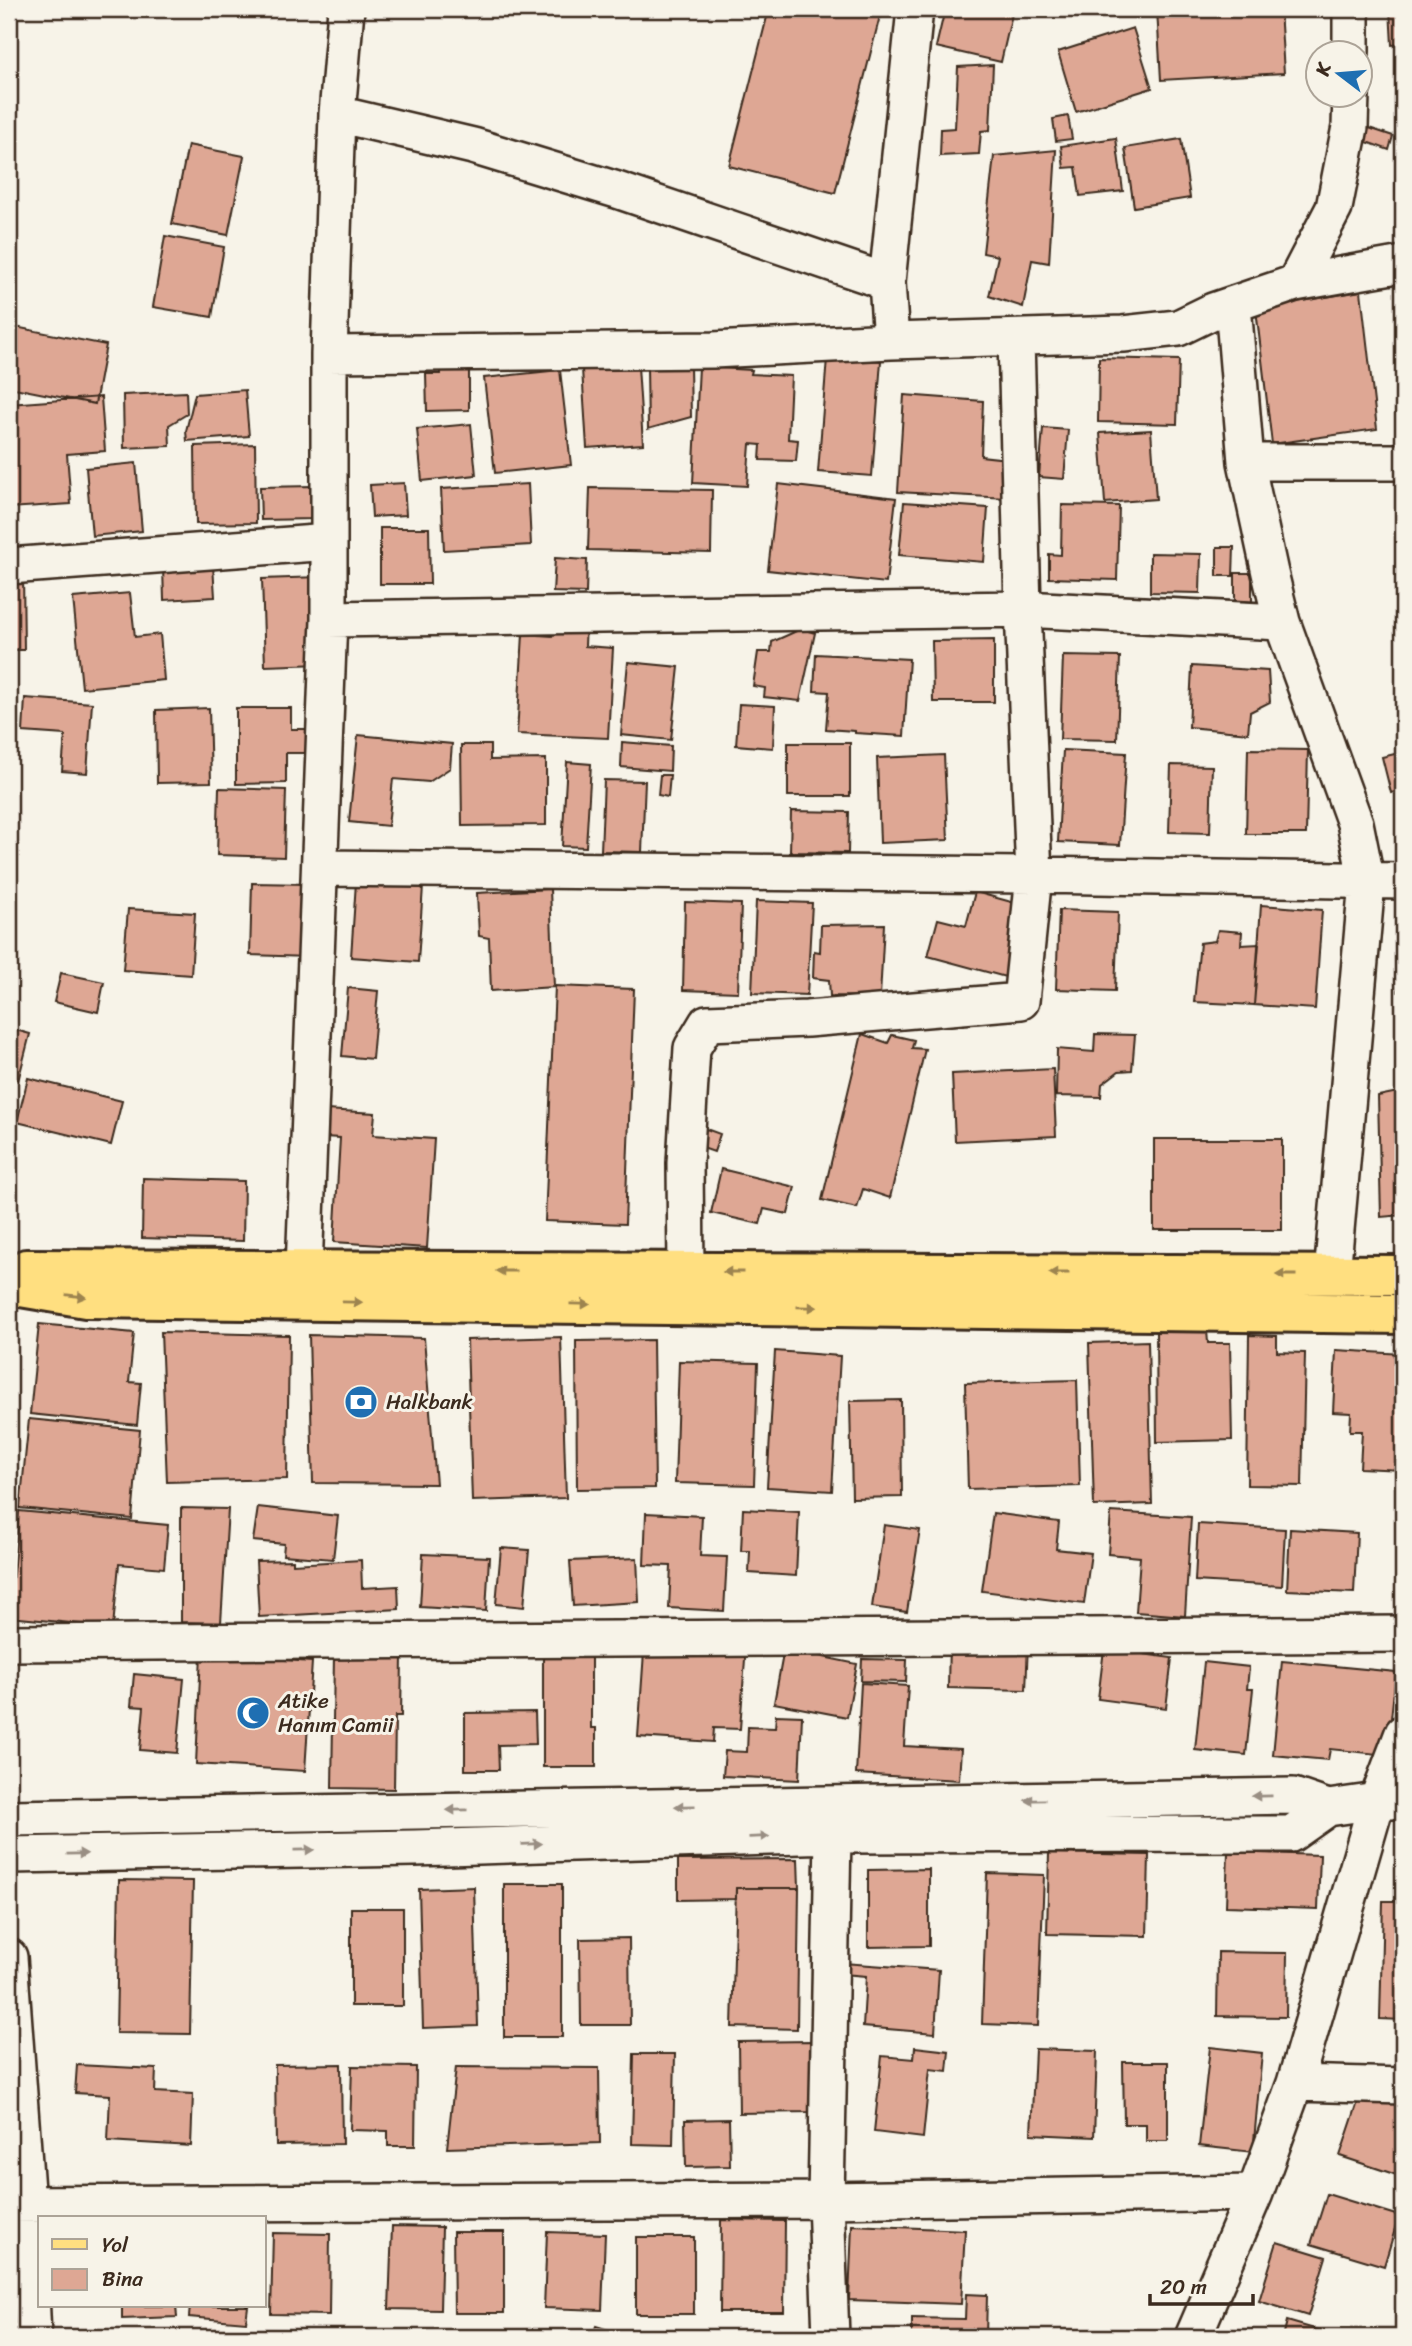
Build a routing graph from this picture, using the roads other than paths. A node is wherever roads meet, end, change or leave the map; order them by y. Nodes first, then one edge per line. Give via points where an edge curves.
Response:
1 (346, 9) edge
2 (915, 9) edge
3 (1352, 9) edge
4 (1351, 38) edge
5 (1351, 108) edge
6 (337, 114) junction
7 (1403, 264) edge
8 (887, 282) junction
9 (1295, 283) junction
10 (1233, 305) junction
11 (1016, 339) junction
12 (891, 341) junction
13 (329, 354) junction
14 (1246, 462) junction
15 (1403, 462) edge
16 (328, 542) junction
17 (9, 566) edge
18 (1023, 609) junction
19 (329, 619) junction
20 (1282, 622) junction
21 (321, 869) junction
22 (1034, 875) junction
23 (1403, 881) edge
24 (1367, 882) junction
25 (9, 1269) edge
26 (686, 1272) junction
27 (1332, 1275) junction
28 (1403, 1275) edge
29 (9, 1285) edge
30 (305, 1286) junction
31 (1403, 1314) edge
32 (1403, 1634) edge
33 (9, 1643) edge
34 (1403, 1733) edge
35 (1390, 1801) edge
36 (1328, 1808) junction
37 (9, 1818) edge
38 (833, 1835) junction
39 (9, 1855) edge
40 (9, 1957) edge
41 (1295, 2083) junction
42 (1403, 2086) edge
43 (1255, 2193) junction
44 (826, 2200) junction
45 (18, 2204) edge
46 (33, 2337) edge
47 (831, 2337) edge
48 (1193, 2337) edge

1 - 6 street
2 - 8 street
3 - 4 street
5 - 9 street via 1334,208
6 - 8 street via 473,146
6 - 13 street
7 - 9 street
8 - 12 street
9 - 10 street
10 - 11 street via 1178,328
10 - 14 street
11 - 12 street
11 - 18 street
12 - 13 street via 713,350
13 - 16 street
14 - 15 street
14 - 20 street
16 - 17 street
16 - 19 street
18 - 19 street
18 - 20 street
18 - 22 street
19 - 21 street
20 - 24 street via 1355,823
21 - 22 street
21 - 30 street
22 - 24 street
22 - 26 street via 1020,1001 707,1023 692,1048 685,1163
23 - 24 street
24 - 27 street
25 - 30 main road
27 -> 26 main road
26 -> 30 main road
27 - 28 main road
29 -> 30 main road via 86,1297
30 -> 31 main road
32 - 33 street
34 - 35 street
35 - 36 street
35 - 41 street
36 -> 37 street via 1293,1796
36 - 38 street via 1291,1833
39 -> 38 street
38 - 44 street
40 - 45 street
41 - 42 street
41 - 43 street
43 - 44 street
43 - 48 street
44 - 45 street
44 - 47 street
45 - 46 street

